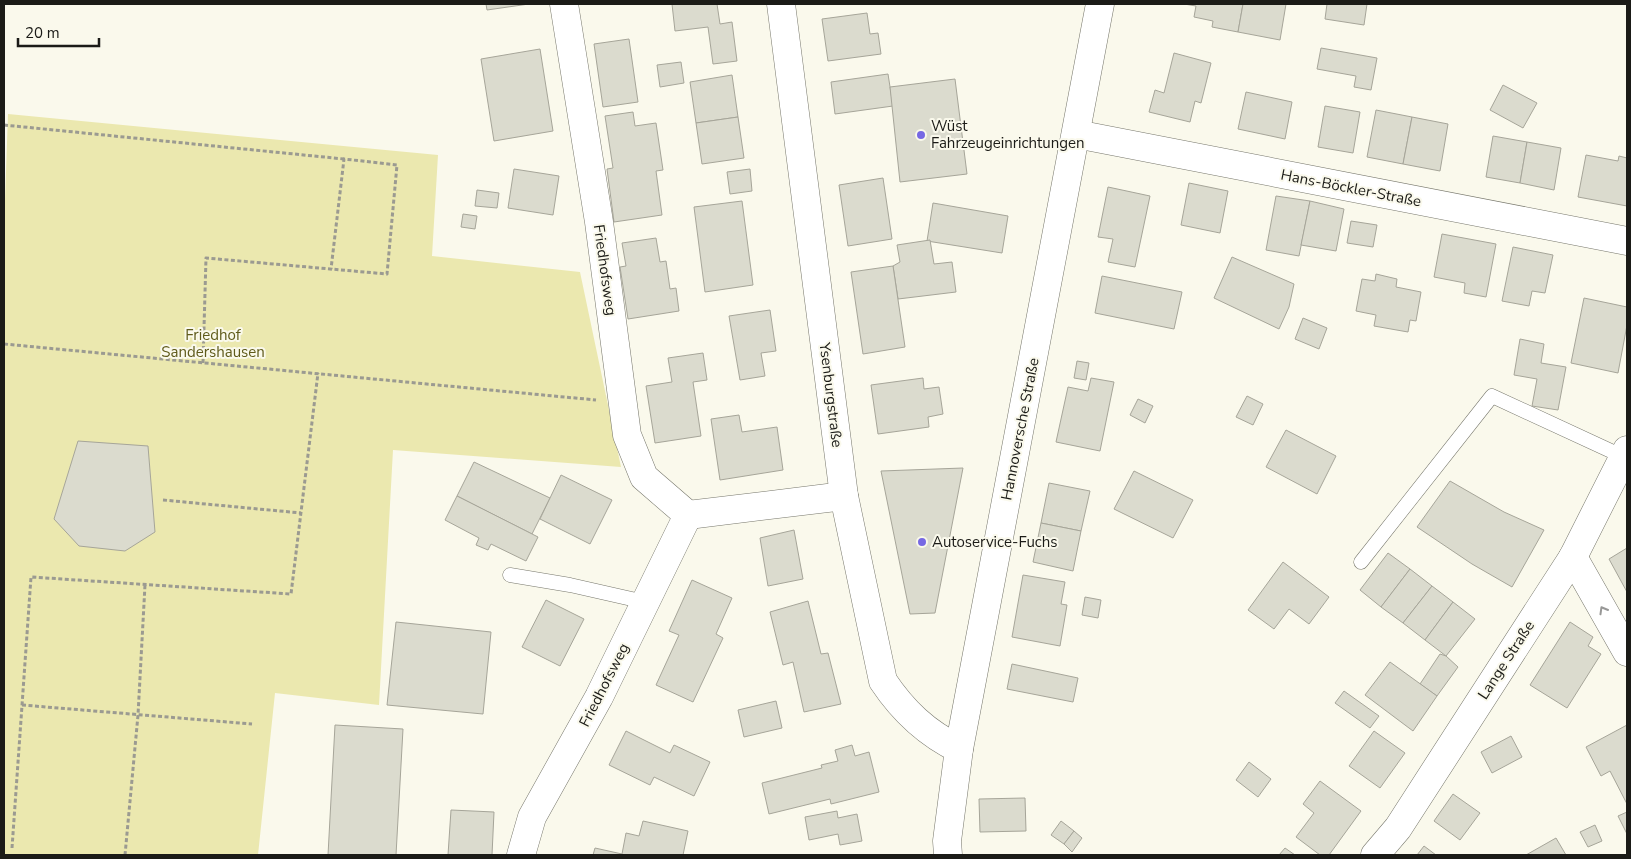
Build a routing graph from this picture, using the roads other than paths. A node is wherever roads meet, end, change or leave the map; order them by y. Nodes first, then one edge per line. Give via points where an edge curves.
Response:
1 (564, 4) edge
2 (781, 4) edge
3 (1100, 4) edge
4 (1076, 134) junction
5 (1627, 241) edge
6 (1626, 454) edge
7 (844, 496) junction
8 (688, 515) junction
9 (1573, 557) junction
10 (1361, 562) dead end
11 (510, 575) dead end
12 (645, 602) junction
13 (1627, 652) edge
14 (959, 749) junction
15 (521, 855) edge
16 (948, 855) edge
17 (1375, 855) edge

1 - 8 street, Friedhofsweg via 599,222 627,435 644,477
2 - 7 street, Ysenburgstraße
3 - 4 street, Hannoversche Straße
4 - 5 street, Hans-Böckler-Straße
4 - 14 street, Hannoversche Straße
6 - 9 street, Lange Straße
6 - 10 lane, Lange Straße via 1492,396
7 - 8 street
7 - 14 street, Ysenburgstraße via 883,681 914,720 943,742
8 - 12 street, Friedhofsweg
13 -> 9 street
9 - 17 street, Lange Straße via 1398,828
11 - 12 lane
12 - 15 street, Friedhofsweg via 599,697 532,818
14 - 16 street, Hannoversche Straße

